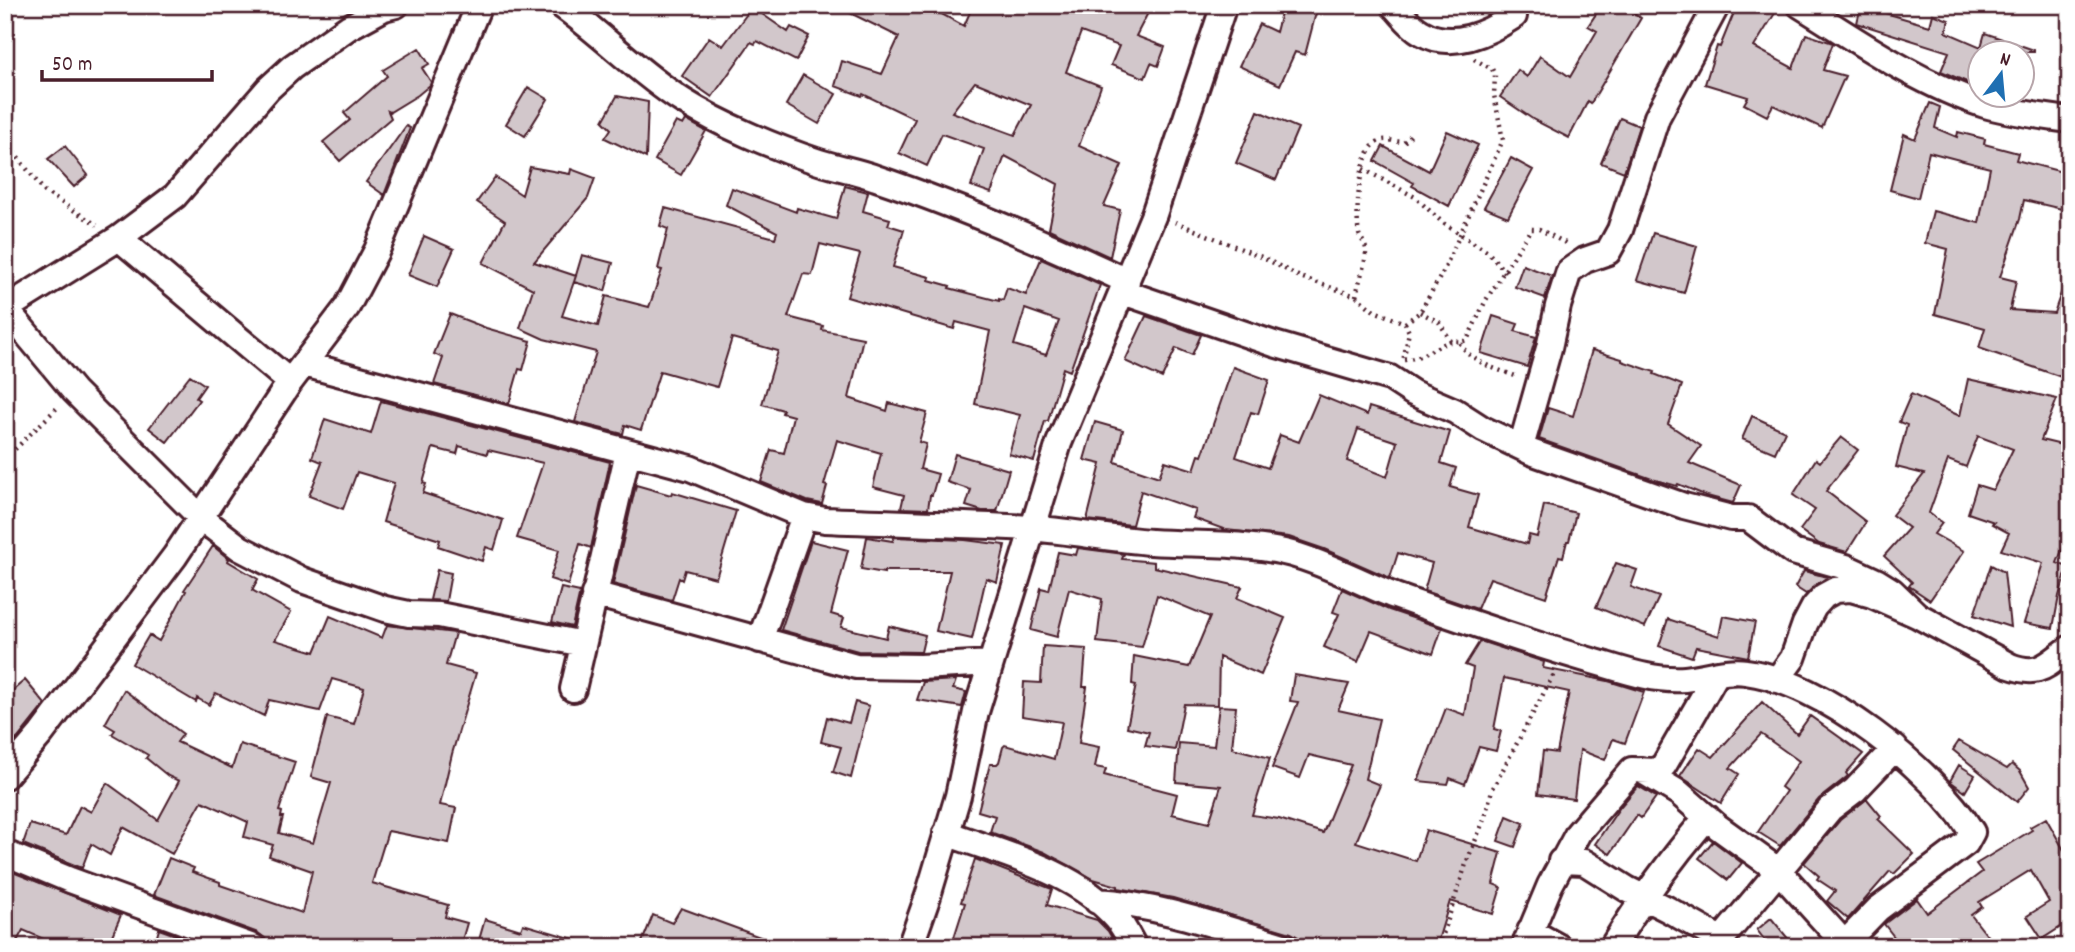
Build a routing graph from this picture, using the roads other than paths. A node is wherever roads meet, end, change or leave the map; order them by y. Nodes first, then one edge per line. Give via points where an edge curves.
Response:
1 (479, 5) edge
2 (561, 5) edge
3 (1224, 5) edge
4 (1393, 5) edge
5 (1717, 5) edge
6 (1800, 5) edge
7 (387, 6) edge
8 (1514, 16) dead end
9 (2070, 120) edge
10 (119, 238) junction
11 (1125, 287) junction
12 (5, 309) edge
13 (297, 373) junction
14 (1521, 447) junction
15 (628, 452) junction
16 (804, 516) junction
17 (201, 518) junction
18 (1031, 528) junction
19 (593, 594) junction
20 (1917, 615) junction
21 (761, 640) junction
22 (583, 644) junction
23 (2070, 648) edge
24 (990, 663) junction
25 (1717, 673) junction
26 (1777, 680) junction
27 (573, 689) dead end
28 (1895, 748) junction
29 (1641, 770) junction
30 (5, 776) edge
31 (1707, 817) junction
32 (946, 833) junction
33 (5, 853) edge
34 (1562, 861) junction
35 (1779, 871) junction
36 (1644, 898) junction
37 (1097, 901) junction
38 (209, 939) edge
39 (1527, 939) edge
40 (1718, 943) edge
41 (1842, 945) edge
42 (253, 947) edge
43 (910, 947) edge
44 (1134, 947) edge
45 (1287, 947) edge
46 (1559, 947) edge
47 (1612, 947) edge

1 - 13 street via 377,250 347,307
2 - 11 street via 674,95 745,131 819,162 874,177 1003,226
3 - 11 street
4 - 8 street via 1423,34 1444,39 1477,36
5 - 14 street via 1657,117 1620,230 1608,252 1569,271
6 - 9 street via 1893,62 1964,97 1987,106
7 - 10 street via 292,67 175,197
10 - 12 street
10 - 13 street
11 - 14 street via 1264,340 1397,369 1413,393
11 - 18 street via 1059,443
12 - 17 street via 74,391
13 - 15 street
13 - 17 street
14 - 20 street via 1684,506 1748,518 1793,552 1876,581
15 - 16 street via 715,477
15 - 19 street
16 - 18 street
16 - 21 street
17 - 22 street via 270,565 364,603
17 - 30 street
18 - 24 street
18 - 25 street via 1154,542 1266,548 1294,554 1392,595 1564,654 1667,680
19 - 21 street
19 - 22 street
20 - 23 street via 2024,671 2038,671
20 - 26 street via 1872,595 1835,590 1814,607 1793,659
21 - 24 street via 856,666
22 - 27 street
24 - 32 street
25 - 26 street via 1748,672
25 - 29 street via 1664,765 1656,771
26 - 28 street via 1863,723
28 - 35 street via 1830,809
28 - 41 street via 1966,822 1971,838 1878,909
29 - 31 street
29 - 34 street via 1632,770 1611,792
31 - 35 street
31 - 36 street
32 - 37 street via 1052,874
32 - 43 street
33 - 38 street
34 - 36 street via 1584,862
34 - 39 street
35 - 40 street
35 - 41 street
36 - 40 street
36 - 47 street
37 - 44 street via 1118,919
37 - 45 street via 1157,909
38 - 42 street
39 - 46 street

